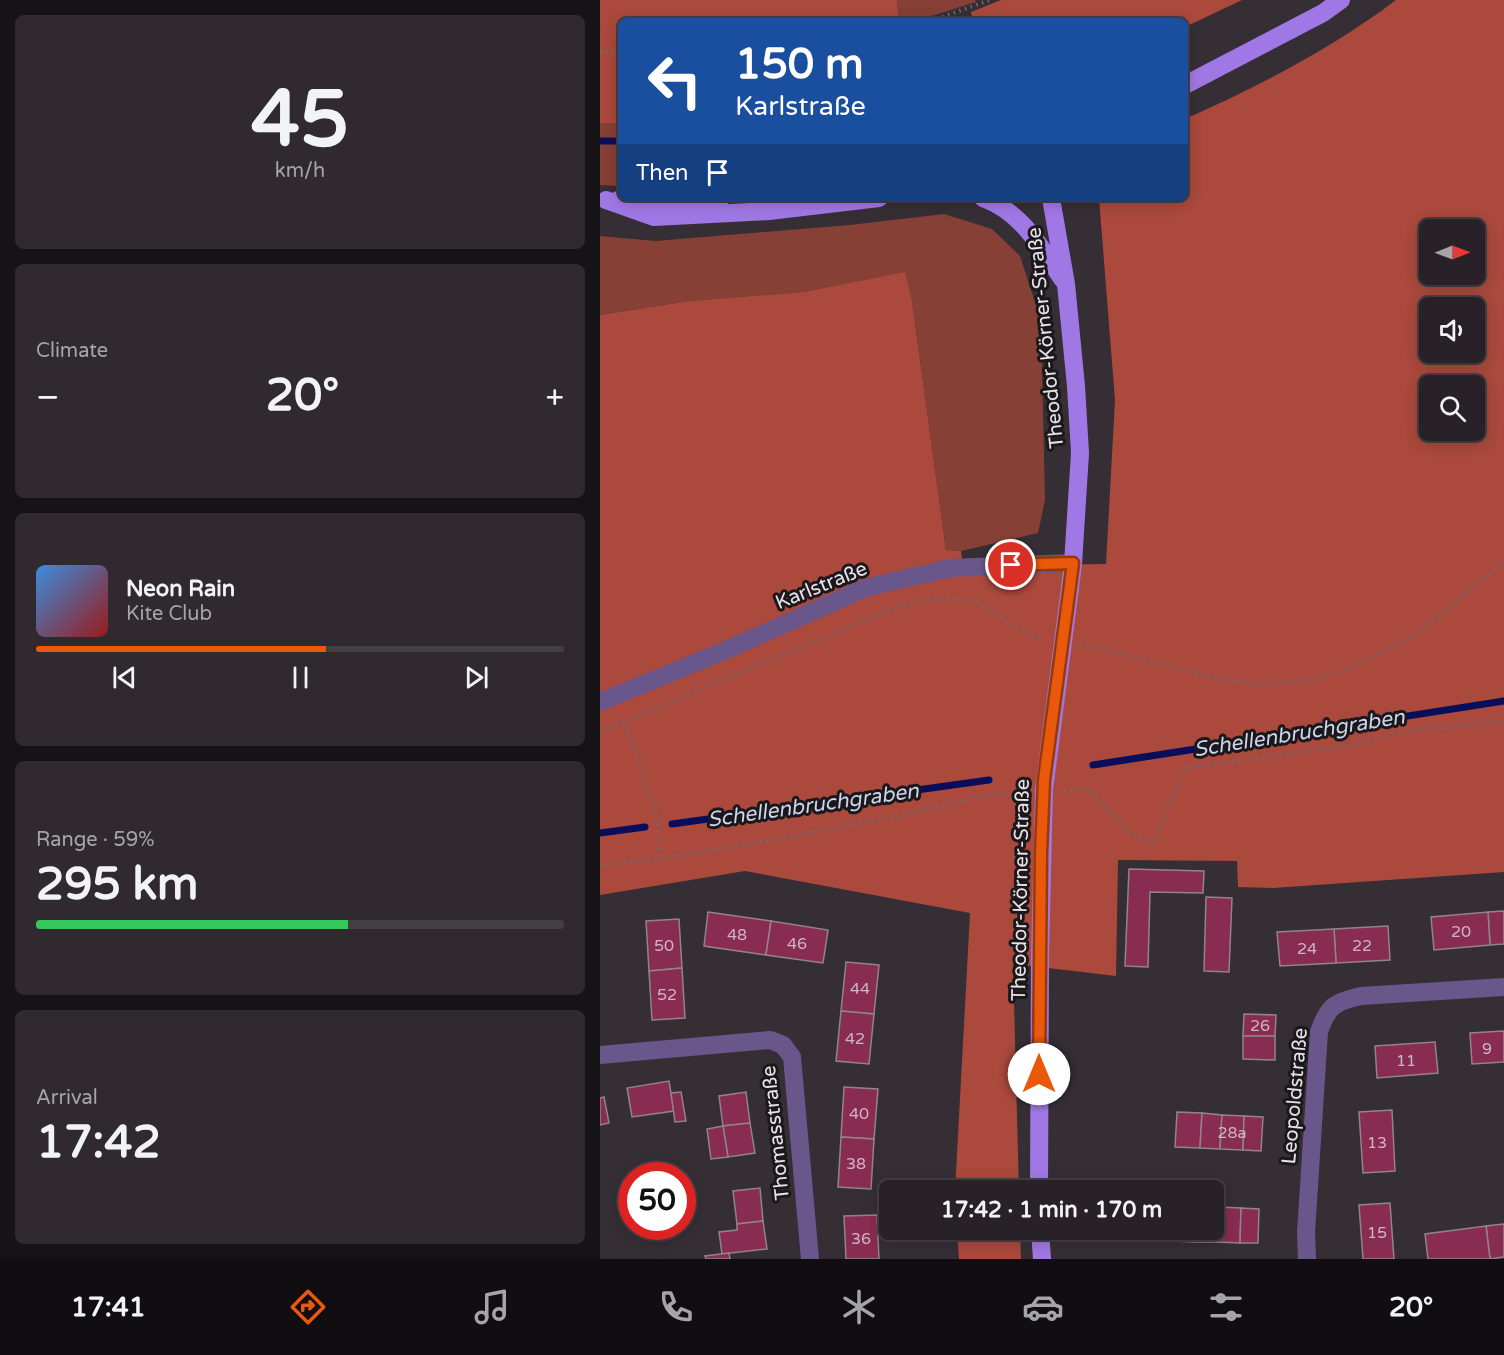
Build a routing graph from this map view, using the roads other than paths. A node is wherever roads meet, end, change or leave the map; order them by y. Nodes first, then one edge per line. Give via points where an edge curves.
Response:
1 (1341, 0) edge
2 (1188, 83) edge
3 (603, 200) edge
4 (618, 200) edge
5 (854, 201) edge
6 (990, 201) edge
7 (1052, 201) edge
8 (1066, 284) junction
9 (1073, 563) junction
10 (600, 702) edge
11 (1504, 987) edge
12 (600, 1055) edge
13 (1039, 1180) edge
14 (1041, 1240) edge
15 (805, 1259) edge
16 (810, 1259) edge
17 (1042, 1259) edge
18 (1307, 1259) edge

1 - 2 main road
3 - 4 main road
3 - 5 main road via 654,217 769,211
6 - 8 main road via 1024,224
7 - 8 main road, Theodor-Körner-Straße
8 - 9 main road, Theodor-Körner-Straße via 1080,453
9 - 10 street, Karlstraße via 950,568 865,588
9 - 13 main road, Theodor-Körner-Straße via 1044,780
11 - 18 street, Leopoldstraße via 1361,996 1339,1001 1325,1014 1319,1032
12 - 16 street, Thomasstraße via 770,1040 783,1045 792,1057
14 - 17 main road
15 - 16 street

